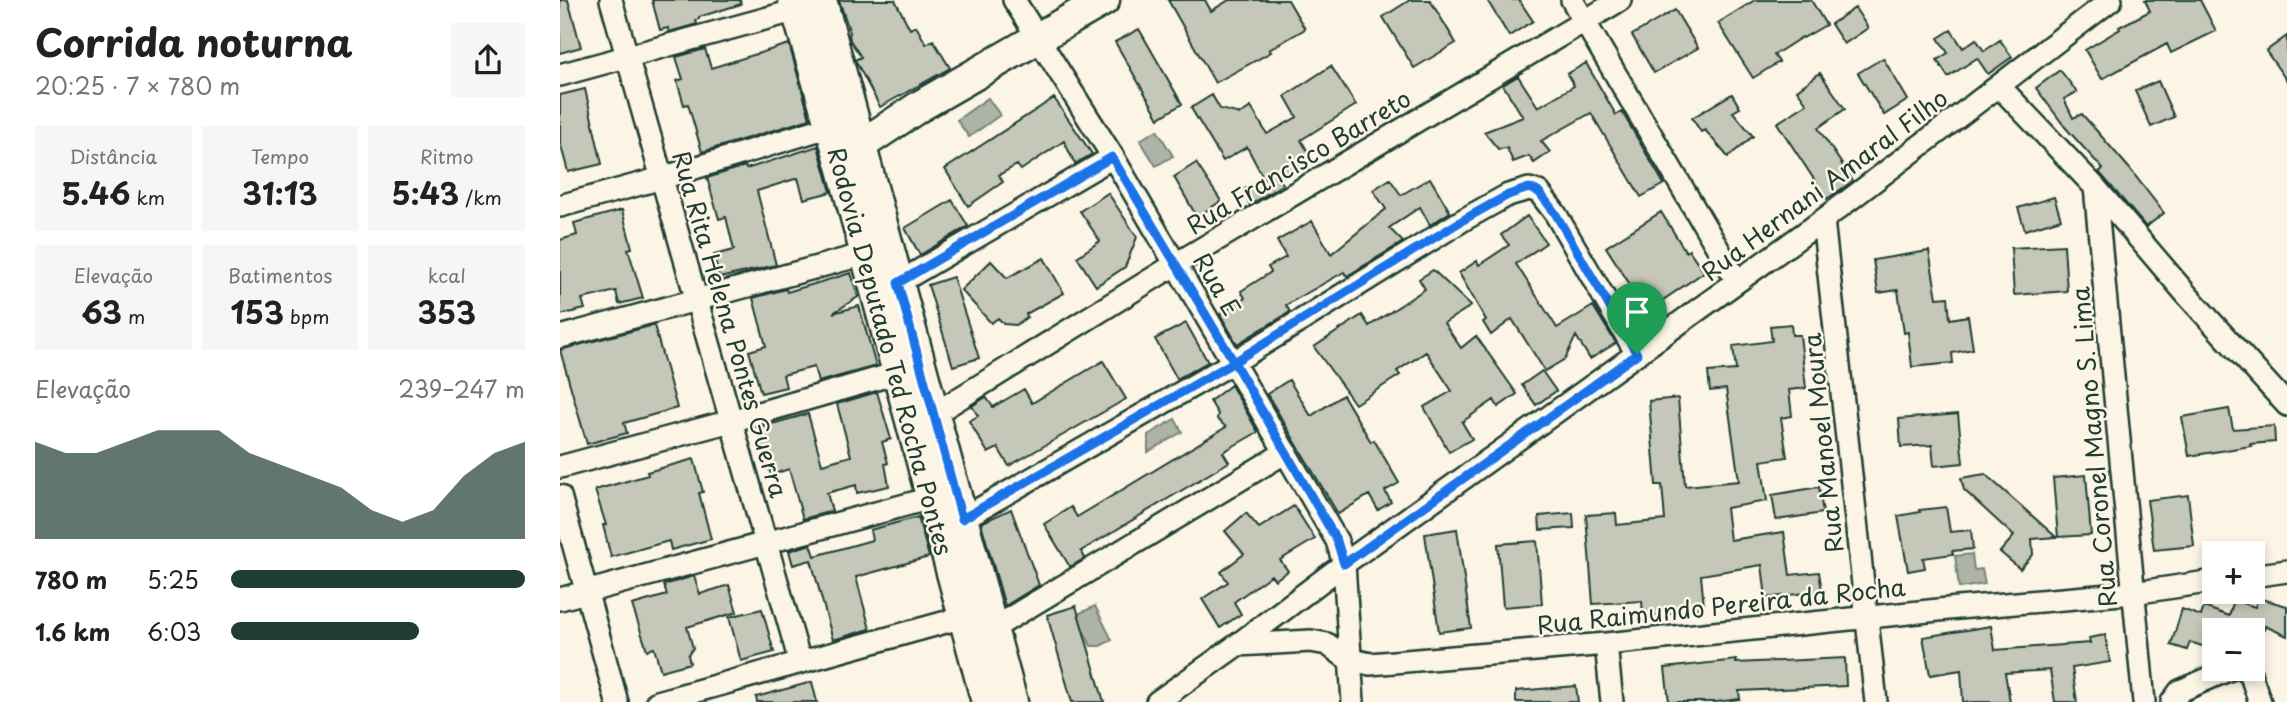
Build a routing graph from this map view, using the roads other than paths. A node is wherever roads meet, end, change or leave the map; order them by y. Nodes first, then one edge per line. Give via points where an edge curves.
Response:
1 (611, 0) edge
2 (1014, 0) edge
3 (1104, 0) edge
4 (1572, 0) edge
5 (1620, 0) edge
6 (2111, 0) edge
7 (795, 7) edge
8 (1584, 21) junction
9 (1039, 39) junction
10 (627, 57) junction
11 (560, 75) edge
12 (1999, 86) junction
13 (819, 130) junction
14 (850, 152) junction
15 (1112, 157) junction
16 (662, 178) junction
17 (2095, 187) junction
18 (560, 206) edge
19 (1823, 220) junction
20 (854, 258) junction
21 (1176, 264) junction
22 (1737, 281) junction
23 (898, 283) junction
24 (697, 301) junction
25 (560, 337) edge
26 (1637, 354) junction
27 (1234, 362) junction
28 (883, 377) junction
29 (2287, 405) edge
30 (934, 414) junction
31 (732, 421) junction
32 (1286, 452) junction
33 (560, 467) edge
34 (560, 496) edge
35 (919, 502) junction
36 (962, 519) junction
37 (766, 542) junction
38 (1344, 564) junction
39 (2287, 571) edge
40 (2265, 574) edge
41 (2202, 584) edge
42 (587, 592) junction
43 (2133, 593) junction
44 (560, 599) edge
45 (964, 617) junction
46 (1868, 618) junction
47 (992, 629) junction
48 (1606, 644) junction
49 (1237, 645) junction
50 (1348, 659) junction
51 (800, 662) junction
52 (2203, 681) edge
53 (2253, 681) edge
54 (617, 702) edge
55 (657, 702) edge
56 (987, 702) edge
57 (1012, 702) edge
58 (1157, 702) edge
59 (1353, 702) edge
60 (1612, 702) edge
61 (1876, 702) edge
62 (2144, 702) edge
63 (2172, 702) edge
64 (2260, 702) edge

1 - 10 street, Rua Rita Helena Pontes Guerra
2 - 9 street, Rua E
3 - 9 main road
4 - 8 street
5 - 8 street, Rua Francisco Barreto
6 - 12 street, Rua Hernani Amaral Filho
7 - 10 street
7 - 13 main road, Rodovia Deputado Ted Rocha Pontes
7 - 14 main road, Rodovia Deputado Ted Rocha Pontes
8 - 21 street, Rua Francisco Barreto
8 - 22 street
9 - 14 main road via 920,106
9 - 15 street, Rua E
10 - 11 street
10 - 16 street, Rua Rita Helena Pontes Guerra
12 - 17 street
12 - 19 street, Rua Hernani Amaral Filho
13 - 14 main road, Rodovia Deputado Ted Rocha Pontes
13 - 16 street
14 - 20 main road, Rodovia Deputado Ted Rocha Pontes
14 - 23 main road, Rodovia Deputado Ted Rocha Pontes
15 - 21 street, Rua E
15 - 23 street
16 - 18 street
16 - 24 street, Rua Rita Helena Pontes Guerra
17 - 29 street
17 - 43 street, Rua Coronel Magno S. Lima
19 - 22 street, Rua Hernani Amaral Filho
19 - 46 street, Rua Manoel Moura
20 - 24 street
20 - 28 main road, Rodovia Deputado Ted Rocha Pontes
21 - 27 street, Rua E
21 - 30 street, Rua Francisco Barreto
22 - 26 street, Rua Hernani Amaral Filho
23 - 30 main road, Rodovia Deputado Ted Rocha Pontes
24 - 25 street
24 - 31 street, Rua Rita Helena Pontes Guerra
26 - 27 street via 1555,213 1539,192 1529,188 1463,220
26 - 38 street, Rua Hernani Amaral Filho
27 - 32 street, Rua E
27 - 36 street
28 - 31 street
28 - 35 main road, Rodovia Deputado Ted Rocha Pontes
30 - 36 main road, Rodovia Deputado Ted Rocha Pontes
31 - 33 street
31 - 37 street, Rua Rita Helena Pontes Guerra
32 - 38 street, Rua E via 1337,541
32 - 47 street
34 - 42 street
35 - 37 street
35 - 45 main road, Rodovia Deputado Ted Rocha Pontes
36 - 47 main road, Rodovia Deputado Ted Rocha Pontes
37 - 42 street
37 - 51 street, Rua Rita Helena Pontes Guerra
38 - 49 street, Rua Hernani Amaral Filho
38 - 50 street, Rua E
39 - 40 street
41 - 43 street, Rua Raimundo Pereira da Rocha
42 - 44 street
42 - 54 street
43 - 46 street, Rua Raimundo Pereira da Rocha
43 - 62 street, Rua Coronel Magno S. Lima
45 - 51 street
45 - 56 main road, Rodovia Deputado Ted Rocha Pontes
46 - 48 street, Rua Raimundo Pereira da Rocha
46 - 61 street, Rua Manoel Moura
47 - 57 main road, Rodovia Deputado Ted Rocha Pontes
48 - 50 street, Rua Raimundo Pereira da Rocha via 1370,664
48 - 60 street
49 - 50 street, Rua Raimundo Pereira da Rocha via 1311,641 1327,644
49 - 58 street, Rua Hernani Amaral Filho
50 - 59 street, Rua E
51 - 55 street
52 - 63 street via 2180,691
53 - 64 street

